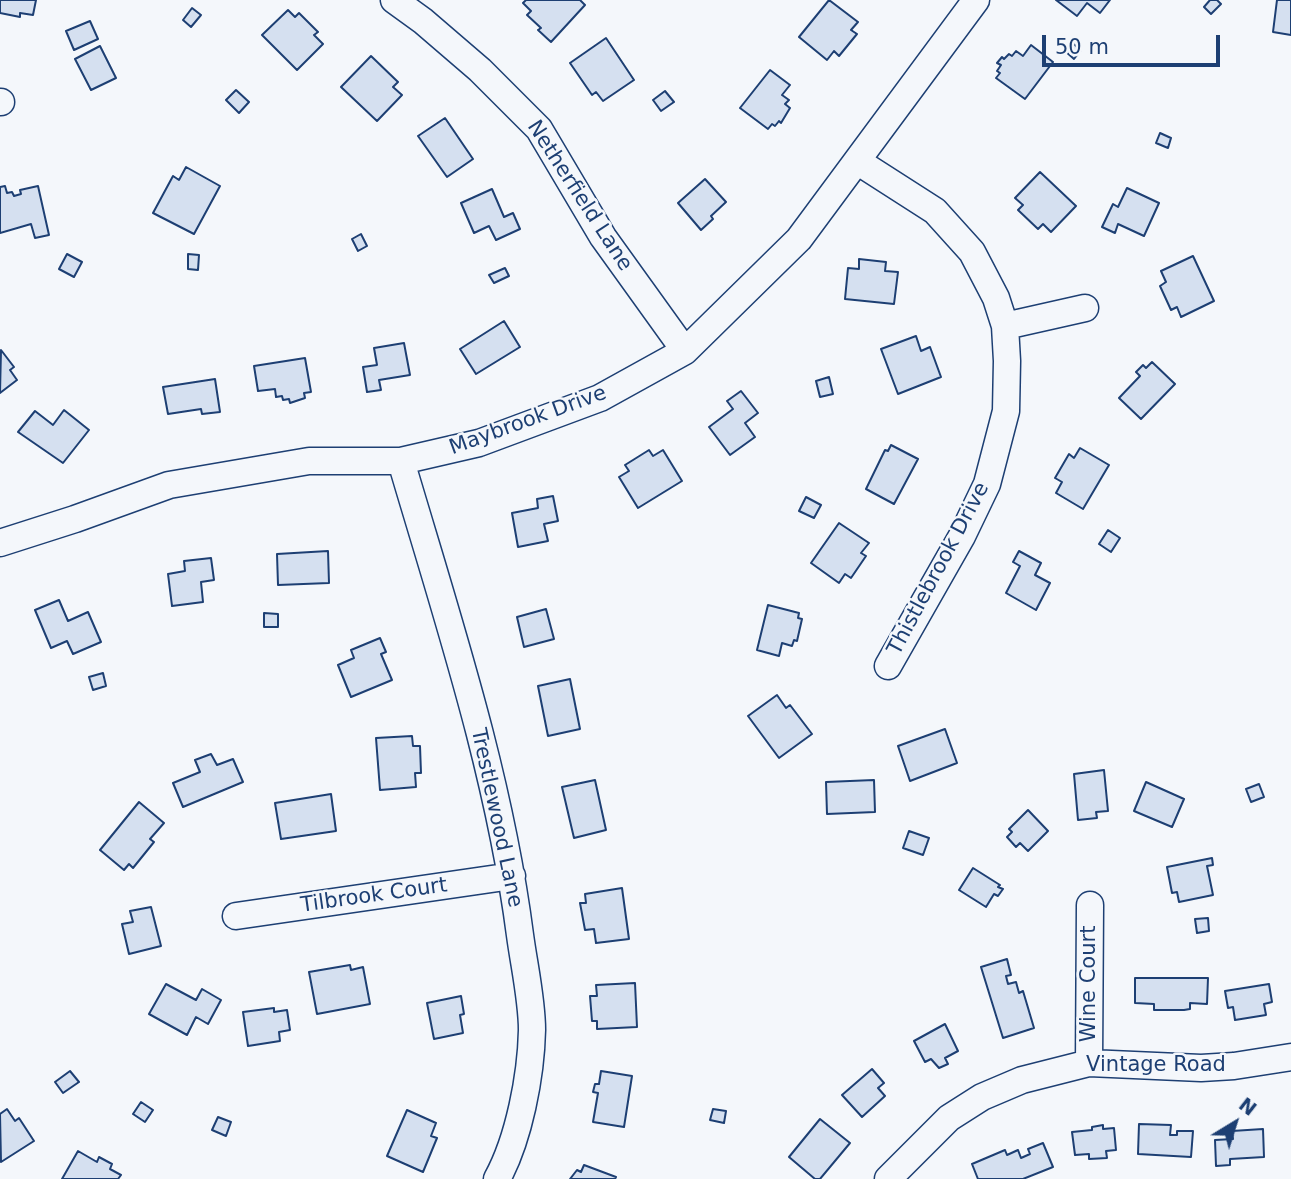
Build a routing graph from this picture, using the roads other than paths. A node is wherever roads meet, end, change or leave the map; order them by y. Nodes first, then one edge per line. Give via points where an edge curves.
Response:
1 (394, 0) edge
2 (976, 0) edge
3 (857, 161) junction
4 (1086, 308) dead end
5 (1005, 326) junction
6 (685, 351) junction
7 (401, 461) junction
8 (2, 539) edge
9 (888, 666) dead end
10 (512, 876) junction
11 (1090, 905) dead end
12 (236, 916) dead end
13 (1291, 1057) edge
14 (1089, 1063) junction
15 (497, 1179) edge
16 (888, 1179) edge

1 - 6 street, Netherfield Lane via 480,70 539,129 603,236
2 - 3 street, Maybrook Drive
3 - 5 street, Thistlebrook Drive via 935,211 972,252
3 - 6 street, Maybrook Drive via 799,239
4 - 5 street
5 - 9 street, Thistlebrook Drive via 1006,411 987,484
6 - 7 street, Maybrook Drive via 600,398 479,443
7 - 8 street, Maybrook Drive via 309,461 169,485
7 - 10 street, Trestlewood Lane via 466,681
10 - 12 street, Tilbrook Court
10 - 15 street, Trestlewood Lane via 532,1029 523,1102 508,1159
11 - 14 street, Wine Court
13 - 14 street, Vintage Road via 1200,1068
14 - 16 street, Vintage Road via 1023,1080 982,1097 949,1118

